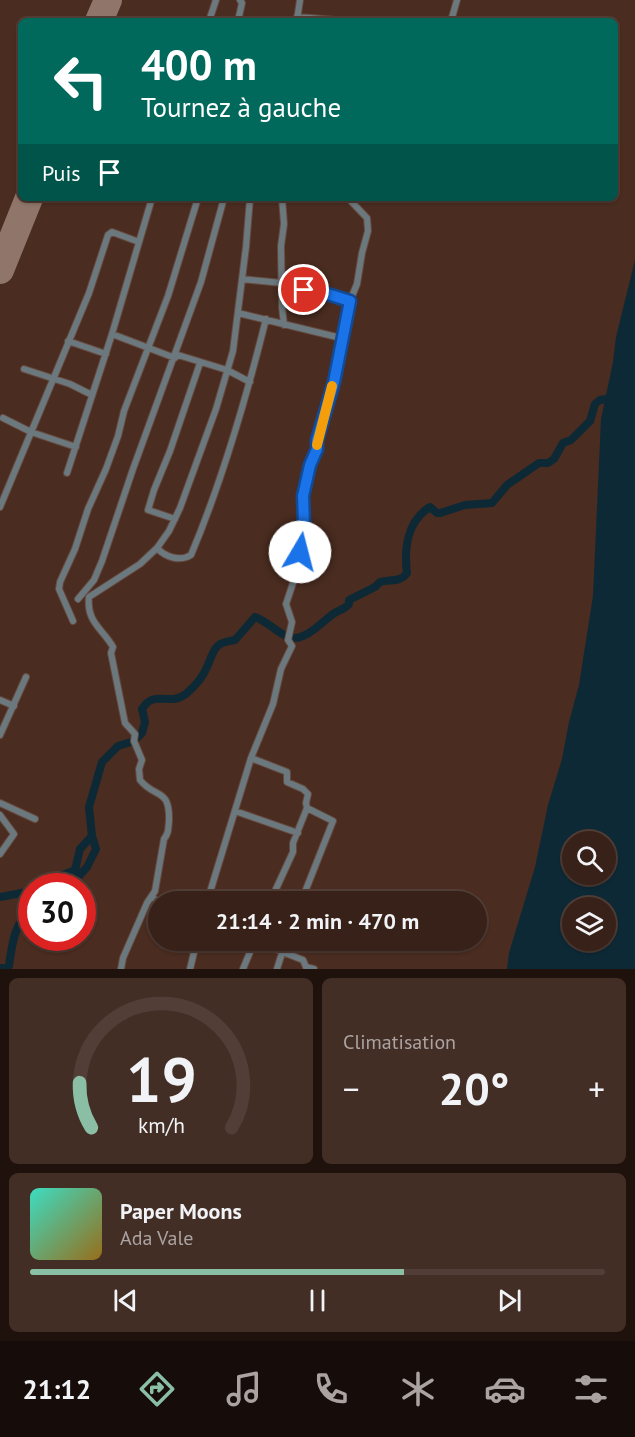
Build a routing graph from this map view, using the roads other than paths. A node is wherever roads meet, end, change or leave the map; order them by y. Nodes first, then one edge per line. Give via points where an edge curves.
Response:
1 (216, 0) edge
2 (240, 0) edge
3 (300, 0) edge
4 (457, 0) edge
5 (210, 18) edge
6 (239, 18) edge
7 (297, 18) edge
8 (452, 18) edge
9 (151, 201) edge
10 (197, 201) edge
11 (223, 201) edge
12 (250, 201) edge
13 (282, 201) edge
14 (351, 201) edge
15 (139, 242) junction
16 (242, 279) junction
17 (282, 283) junction
18 (282, 298) junction
19 (350, 301) junction
20 (238, 313) junction
21 (266, 319) junction
22 (284, 325) junction
23 (112, 334) junction
24 (341, 338) junction
25 (68, 341) junction
26 (147, 348) junction
27 (106, 354) junction
28 (175, 358) junction
29 (201, 363) junction
30 (24, 369) dead end
31 (227, 370) junction
32 (53, 380) junction
33 (250, 382) junction
34 (92, 395) junction
35 (3, 418) dead end
36 (31, 432) junction
37 (76, 447) junction
38 (67, 473) dead end
39 (0, 507) edge
40 (175, 519) junction
41 (157, 548) junction
42 (78, 599) dead end
43 (73, 621) dead end
44 (26, 677) dead end
45 (0, 700) edge
46 (14, 706) junction
47 (0, 735) edge
48 (251, 758) junction
49 (0, 803) edge
50 (307, 808) junction
51 (235, 811) junction
52 (0, 815) edge
53 (35, 819) dead end
54 (298, 833) junction
55 (0, 854) edge
56 (155, 891) edge
57 (210, 891) edge
58 (275, 891) edge
59 (305, 891) edge
60 (148, 904) edge
61 (194, 951) edge
62 (250, 951) edge
63 (283, 952) joint
64 (121, 969) edge
65 (189, 969) edge
66 (243, 969) edge
67 (277, 969) edge
68 (314, 969) edge

1 - 5 street
2 - 6 street
3 - 7 street
4 - 8 street
9 - 15 street
10 - 26 street via 168,296
11 - 28 street
12 - 16 street
13 - 17 street
14 - 19 street via 369,224
15 - 23 street
15 - 25 street via 112,232 108,235
16 - 17 street
16 - 20 street
17 - 18 street
18 - 19 street via 301,290
18 - 22 street
19 - 24 street
20 - 21 street
20 - 31 street
21 - 22 street
21 - 33 street
22 - 24 street
23 - 26 street
23 - 27 street
24 - 48 street via 334,382 303,496 300,562 286,604 292,622 288,640 292,646
25 - 27 street
25 - 32 street
26 - 28 street
26 - 43 street via 106,469 60,582 59,589
27 - 34 street
28 - 29 street via 178,355
28 - 42 street via 102,561 94,580
29 - 31 street
29 - 40 street via 148,510
30 - 32 street
31 - 33 street
31 - 40 street
32 - 34 street
32 - 36 street
33 - 41 street via 191,555 177,558 164,555
34 - 37 street
35 - 36 street
36 - 37 street
36 - 39 street
37 - 38 street
40 - 41 street
41 - 56 street via 140,564 89,597 88,608 97,628 113,647 125,723 135,734 142,760 140,780 164,798 169,807 169,833 164,839
44 - 46 street
45 - 46 street
46 - 47 street
48 - 50 street via 287,772 287,782 307,793
48 - 51 street
49 - 53 street
50 - 54 street
50 - 59 street via 333,821
51 - 54 street
51 - 57 street
52 - 55 street via 14,834
54 - 58 street
60 - 64 street
61 - 65 street
62 - 66 street
63 - 67 street
63 - 68 street

